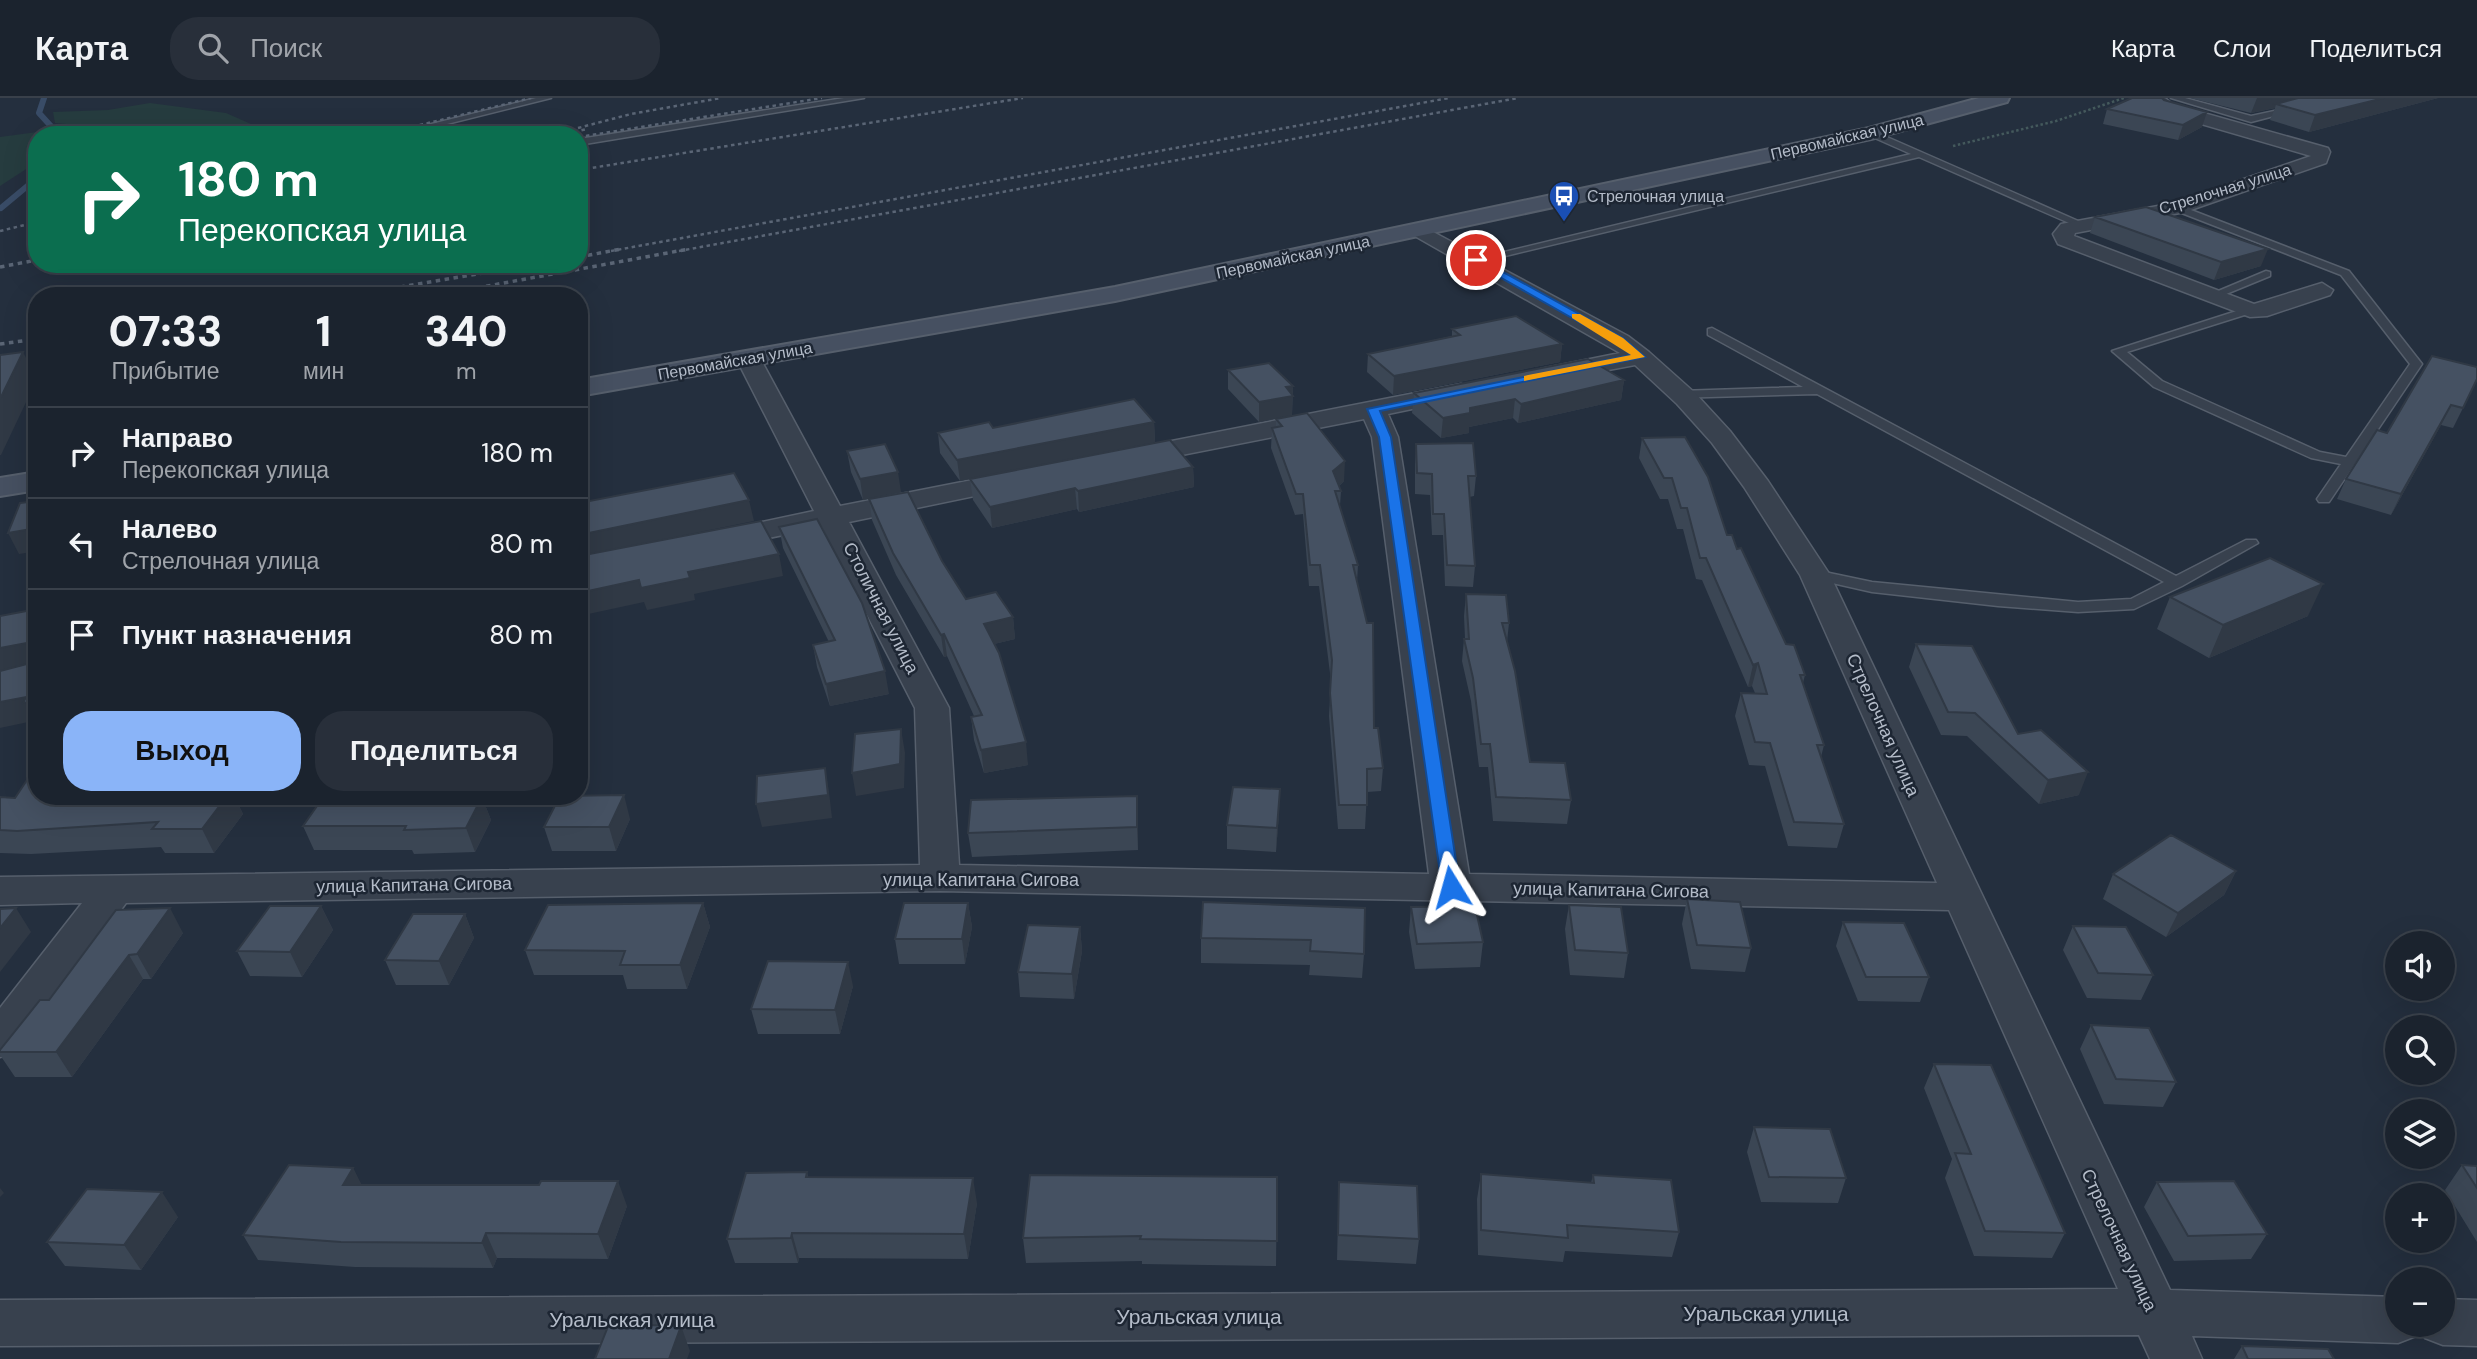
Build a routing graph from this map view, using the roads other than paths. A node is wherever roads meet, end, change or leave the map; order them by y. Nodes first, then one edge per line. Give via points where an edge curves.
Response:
1 (547, 98) edge
2 (860, 98) edge
3 (2000, 98) edge
4 (2155, 98) edge
5 (2175, 98) edge
6 (2299, 108) edge
7 (429, 126) edge
8 (1871, 133) junction
9 (588, 141) edge
10 (1918, 155) junction
11 (2178, 208) junction
12 (2080, 224) junction
13 (1420, 232) junction
14 (1476, 260) junction
15 (2266, 274) dead end
16 (2322, 290) dead end
17 (2210, 297) junction
18 (2250, 310) junction
19 (1713, 332) dead end
20 (1640, 357) junction
21 (748, 358) junction
22 (588, 386) edge
23 (1819, 390) junction
24 (1679, 395) junction
25 (1373, 409) junction
26 (1103, 462) edge
27 (2350, 462) junction
28 (1049, 473) edge
29 (28, 482) edge
30 (0, 487) edge
31 (2324, 499) dead end
32 (833, 516) junction
33 (699, 543) edge
34 (2251, 543) dead end
35 (1815, 575) junction
36 (2177, 583) junction
37 (940, 878) junction
38 (1451, 887) junction
39 (115, 889) junction
40 (0, 891) edge
41 (1961, 897) junction
42 (0, 1040) edge
43 (2151, 1312) junction
44 (2385, 1320) edge
45 (2455, 1322) edge
46 (0, 1323) edge
47 (2477, 1323) edge
48 (2176, 1359) edge

1 - 7 lane
2 - 9 lane
3 - 8 main road, Первомайская улица
4 - 11 street, Стрелочная улица via 2166,108 2321,152 2319,159
5 - 6 lane via 2251,120
8 - 10 lane
8 - 13 main road, Первомайская улица
10 - 12 lane
10 - 14 lane
11 - 12 street, Стрелочная улица
11 - 27 lane via 2345,273 2416,364
12 - 17 street via 2068,228 2065,240
13 - 14 street, Стрелочная улица
13 - 21 main road, Первомайская улица via 1115,294
14 - 20 street, Стрелочная улица via 1620,341
15 - 17 lane
16 - 18 street
17 - 18 street
18 - 27 lane via 2118,351 2158,384 2316,455
19 - 23 lane
20 - 24 street, Стрелочная улица
20 - 25 street
21 - 22 main road, Первомайская улица
21 - 32 street, Столичная улица
23 - 24 lane
23 - 36 lane
24 - 35 street, Стрелочная улица via 1721,436
25 - 26 street
25 - 38 street via 1385,437
27 - 31 lane
28 - 32 street
29 - 30 main road
32 - 33 street
32 - 37 street, Столичная улица via 932,708
34 - 36 lane
35 - 36 lane via 1872,587 2078,607 2134,604
35 - 41 street, Стрелочная улица
37 - 38 street, улица Капитана Сигова
37 - 39 street, улица Капитана Сигова
38 - 41 street, улица Капитана Сигова
39 - 40 street, улица Капитана Сигова
39 - 42 street
41 - 43 street, Стрелочная улица
43 - 44 street, Уральская улица
43 - 46 street, Уральская улица
43 - 48 street, Стрелочная улица
45 - 47 street

